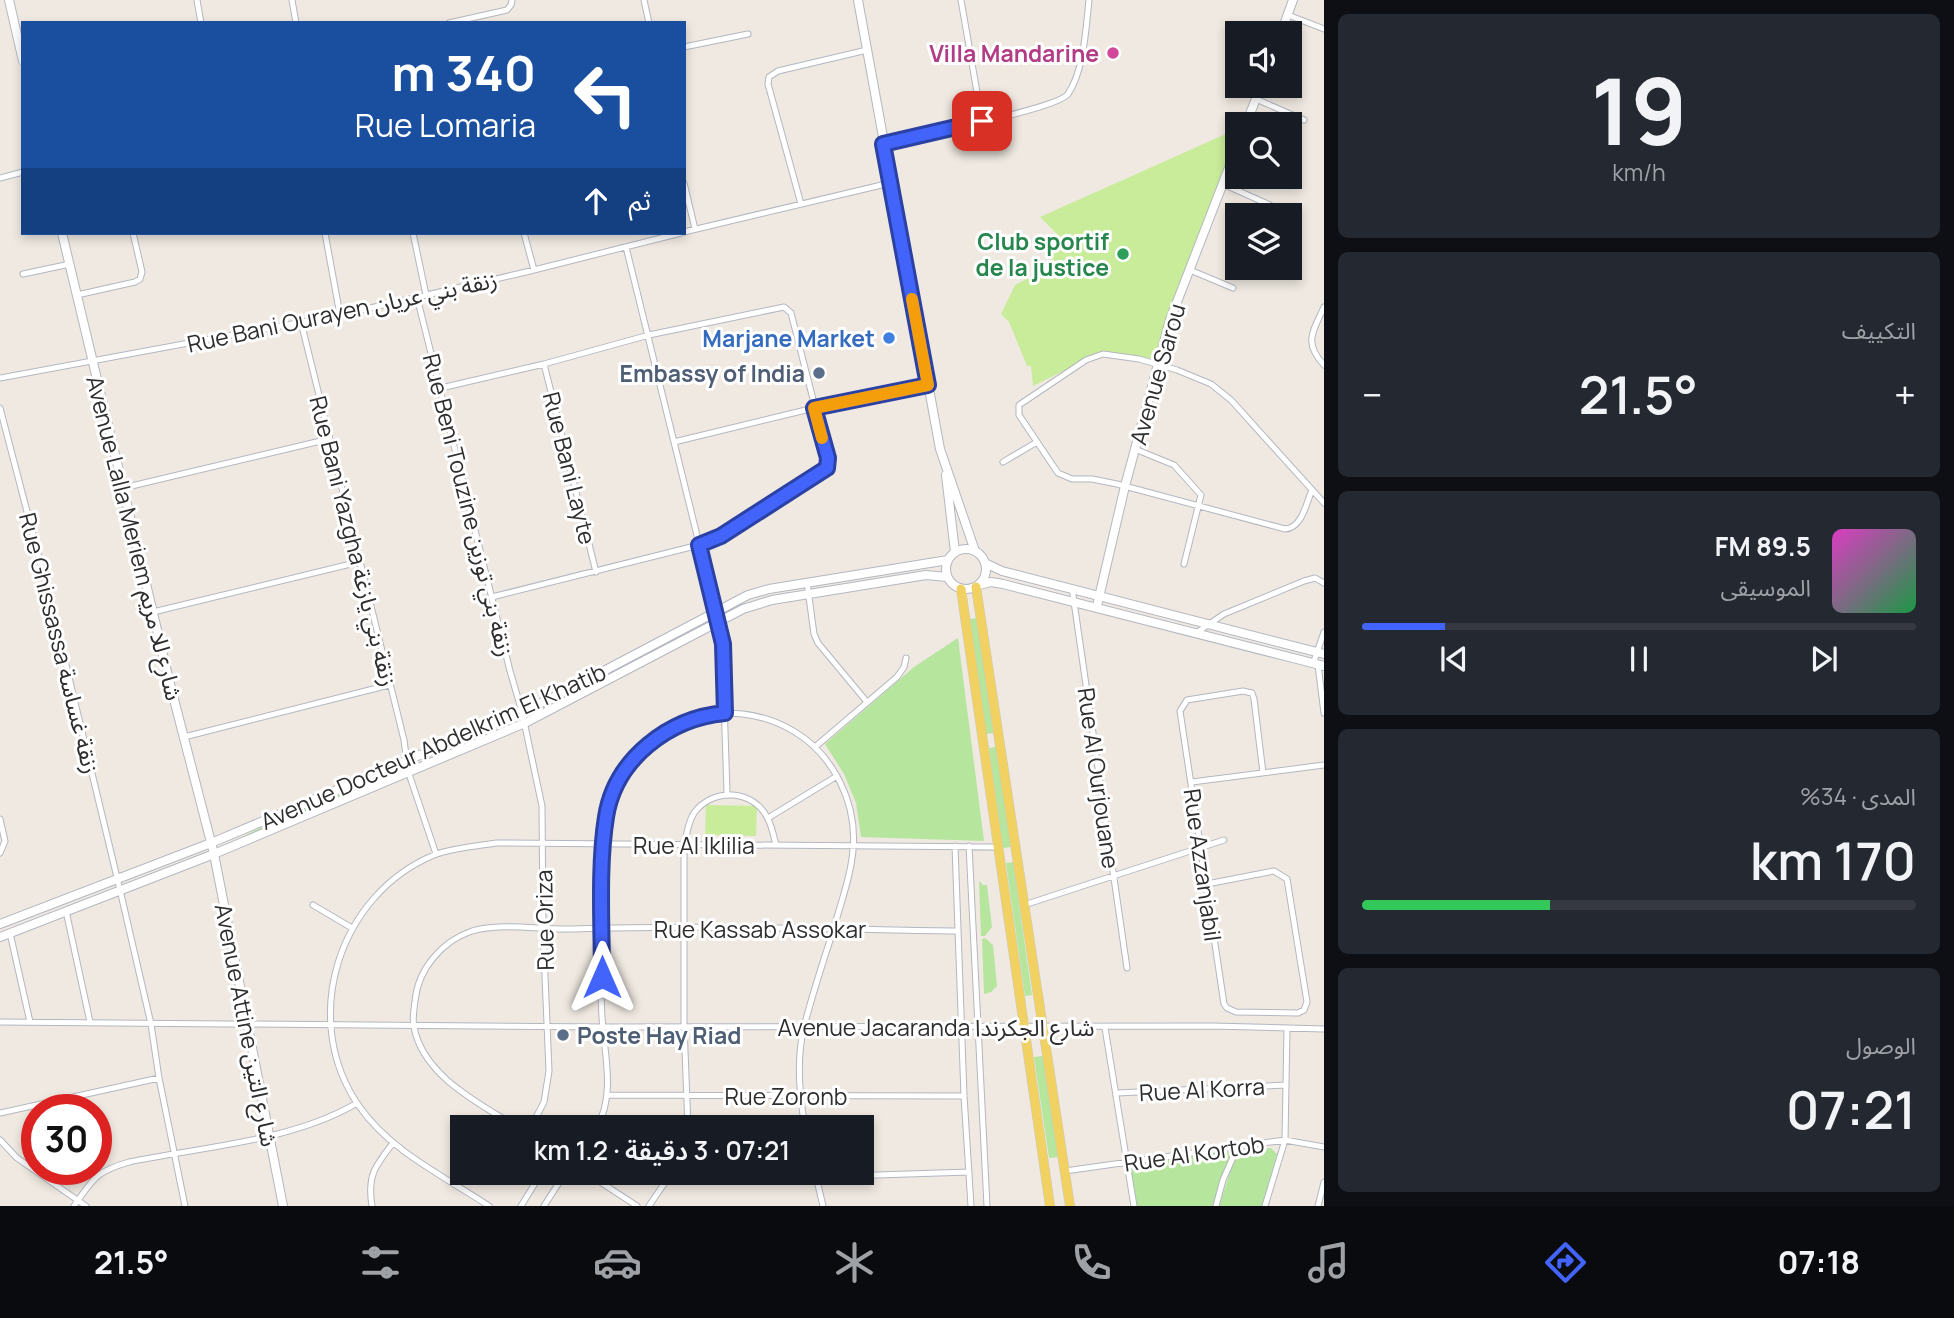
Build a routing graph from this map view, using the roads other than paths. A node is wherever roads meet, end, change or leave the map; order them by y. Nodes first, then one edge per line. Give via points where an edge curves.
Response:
1 (9, 0) edge
2 (197, 0) edge
3 (292, 0) edge
4 (512, 0) edge
5 (644, 0) edge
6 (858, 0) edge
7 (961, 0) edge
8 (1089, 0) edge
9 (1293, 0) edge
10 (1288, 15) junction
11 (201, 21) edge
12 (296, 21) edge
13 (458, 21) edge
14 (649, 21) edge
15 (1286, 21) edge
16 (1324, 29) edge
17 (748, 34) dead end
18 (686, 47) edge
19 (867, 50) junction
20 (21, 54) edge
21 (1256, 99) joint
22 (1251, 112) edge
23 (1304, 120) dead end
24 (982, 121) junction
25 (883, 144) junction
26 (21, 173) edge
27 (0, 178) edge
28 (1225, 179) edge
29 (890, 183) junction
30 (1223, 184) junction
31 (686, 191) edge
32 (1265, 203) edge
33 (801, 204) junction
34 (695, 229) junction
35 (686, 231) edge
36 (63, 235) edge
37 (133, 235) edge
38 (325, 235) edge
39 (413, 235) edge
40 (525, 235) edge
41 (672, 235) edge
42 (626, 247) junction
43 (70, 264) junction
44 (534, 270) junction
45 (1190, 270) junction
46 (23, 274) dead end
47 (1233, 288) dead end
48 (77, 295) junction
49 (426, 295) junction
50 (417, 297) junction
51 (1324, 307) edge
52 (340, 314) junction
53 (301, 322) junction
54 (649, 335) junction
55 (91, 361) junction
56 (544, 364) junction
57 (1158, 364) junction
58 (1324, 365) edge
59 (0, 378) edge
60 (928, 385) junction
61 (441, 388) junction
62 (0, 408) edge
63 (814, 408) junction
64 (329, 439) junction
65 (674, 442) junction
66 (1037, 442) junction
67 (1135, 449) junction
68 (1003, 462) dead end
69 (946, 472) junction
70 (1125, 486) junction
71 (122, 488) junction
72 (1312, 490) junction
73 (1324, 503) edge
74 (1200, 506) junction
75 (699, 545) junction
76 (975, 551) junction
77 (956, 552) junction
78 (948, 560) junction
79 (359, 562) junction
80 (985, 563) junction
81 (1184, 564) dead end
82 (596, 572) junction
83 (947, 577) junction
84 (807, 582) junction
85 (1324, 583) edge
86 (977, 586) junction
87 (1072, 588) junction
88 (961, 589) junction
89 (809, 594) junction
90 (1100, 595) junction
91 (492, 597) junction
92 (1073, 600) junction
93 (1097, 607) junction
94 (716, 610) junction
95 (153, 612) junction
96 (719, 622) junction
97 (1209, 624) junction
98 (1324, 632) edge
99 (1196, 633) junction
100 (1320, 653) edge
101 (906, 658) dead end
102 (1318, 665) edge
103 (389, 685) junction
104 (867, 702) junction
105 (523, 712) junction
106 (725, 713) junction
107 (1324, 713) edge
108 (525, 723) junction
109 (184, 737) junction
110 (815, 747) junction
111 (407, 760) junction
112 (1324, 765) edge
113 (408, 771) junction
114 (1263, 773) junction
115 (837, 776) junction
116 (1192, 782) junction
117 (727, 793) junction
118 (768, 818) junction
119 (0, 819) edge
120 (1223, 840) dead end
121 (211, 843) junction
122 (542, 843) junction
123 (603, 845) junction
124 (684, 845) junction
125 (776, 845) junction
126 (854, 846) junction
127 (955, 846) junction
128 (969, 846) junction
129 (998, 847) junction
130 (1202, 849) junction
131 (0, 853) edge
132 (214, 854) junction
133 (436, 855) junction
134 (1114, 875) junction
135 (118, 879) junction
136 (1207, 884) junction
137 (120, 890) junction
138 (313, 905) dead end
139 (1024, 905) junction
140 (66, 911) junction
141 (0, 924) edge
142 (352, 928) junction
143 (602, 928) junction
144 (685, 928) junction
145 (543, 929) junction
146 (833, 929) junction
147 (958, 931) junction
148 (10, 933) junction
149 (0, 937) edge
150 (1127, 968) dead end
151 (1265, 1012) junction
152 (0, 1022) edge
153 (30, 1022) junction
154 (90, 1022) junction
155 (248, 1023) junction
156 (151, 1024) junction
157 (331, 1024) junction
158 (413, 1024) junction
159 (548, 1025) junction
160 (684, 1025) junction
161 (963, 1026) junction
162 (978, 1026) junction
163 (1025, 1026) junction
164 (1042, 1026) junction
165 (602, 1027) junction
166 (804, 1027) junction
167 (1105, 1028) junction
168 (1266, 1028) junction
169 (1287, 1028) junction
170 (1324, 1029) edge
171 (159, 1078) junction
172 (1286, 1084) junction
173 (1117, 1093) junction
174 (687, 1095) junction
175 (607, 1096) junction
176 (964, 1096) junction
177 (801, 1097) junction
178 (357, 1102) junction
179 (0, 1113) edge
180 (500, 1115) edge
181 (537, 1115) edge
182 (601, 1115) edge
183 (688, 1115) edge
184 (804, 1115) edge
185 (268, 1136) junction
186 (0, 1140) edge
187 (1285, 1140) junction
188 (393, 1143) junction
189 (1237, 1146) junction
190 (1324, 1147) edge
191 (174, 1153) junction
192 (1128, 1162) junction
193 (1065, 1171) junction
194 (969, 1172) junction
195 (874, 1174) edge
196 (1324, 1182) edge
197 (534, 1185) edge
198 (558, 1185) edge
199 (605, 1185) edge
200 (663, 1185) edge
201 (818, 1185) edge
202 (76, 1203) edge
203 (86, 1206) edge
204 (185, 1206) edge
205 (284, 1206) edge
206 (372, 1206) edge
207 (489, 1206) edge
208 (521, 1206) edge
209 (544, 1206) edge
210 (637, 1206) edge
211 (649, 1206) edge
212 (823, 1206) edge
213 (971, 1206) edge
214 (987, 1206) edge
215 (1050, 1206) edge
216 (1070, 1206) edge
217 (1134, 1206) edge
218 (1216, 1206) edge
219 (1265, 1206) edge
220 (1318, 1206) edge

1 - 20 main road
2 - 11 street
3 - 12 street
4 - 13 street via 507,10
5 - 14 street
6 - 19 main road
7 - 24 street
8 - 24 street via 1084,46 1067,96
9 - 10 main road
10 - 15 main road
10 - 16 street
17 - 18 street
19 - 25 main road
19 - 33 street via 769,77
21 - 22 main road
21 - 23 street
24 - 25 street
25 - 29 main road
26 - 27 street
28 - 30 main road, Avenue Sarou
29 - 33 street, Rue Bani Ourayen زنقة بني عريان
29 - 60 main road
30 - 32 street
30 - 45 main road, Avenue Sarou
31 - 34 street
33 - 34 street, Rue Bani Ourayen زنقة بني عريان
34 - 35 street, Rue Bani Ourayen زنقة بني عريان
36 - 43 main road, Avenue Lalla Meriem شارع للا مريم
37 - 48 street via 140,279
38 - 52 street
39 - 49 street
40 - 44 street
41 - 42 street, Rue Bani Ourayen زنقة بني عريان
42 - 44 street, Rue Bani Ourayen زنقة بني عريان
42 - 54 street
43 - 46 street
43 - 48 main road, Avenue Lalla Meriem شارع للا مريم
44 - 49 street, Rue Bani Ourayen زنقة بني عريان
45 - 47 street
45 - 57 main road, Avenue Sarou via 1172,312
48 - 55 main road, Avenue Lalla Meriem شارع للا مريم
49 - 50 street, Rue Bani Ourayen زنقة بني عريان
50 - 52 street, Rue Bani Ourayen زنقة بني عريان
50 - 61 street, Rue Beni Touzine زنقة بني توزين
51 - 58 street via 1311,342
52 - 53 street, Rue Bani Ourayen زنقة بني عريان
53 - 55 street, Rue Bani Ourayen زنقة بني عريان
53 - 64 street, Rue Bani Yazgha زنقة بني يازغة
54 - 56 street
54 - 63 street via 786,308
54 - 65 street
55 - 59 street, Rue Bani Ourayen زنقة بني عريان
55 - 71 main road, Avenue Lalla Meriem شارع للا مريم
56 - 61 street
56 - 82 street, Rue Bani Layte
57 - 66 street via 1109,354 1082,363 1019,405 1019,415
57 - 67 main road, Avenue Sarou
57 - 72 street via 1218,388
60 - 63 street
60 - 69 main road
61 - 91 street, Rue Beni Touzine زنقة بني توزين
62 - 135 street, Rue Ghissassa زنقة غساسة
63 - 65 street
63 - 75 street via 827,468 721,536
64 - 71 street
64 - 79 street, Rue Bani Yazgha زنقة بني يازغة
65 - 75 street
66 - 68 street
66 - 70 street via 1063,476
67 - 70 main road, Avenue Sarou
67 - 74 street via 1174,465 1199,492
69 - 76 main road
69 - 77 main road
70 - 74 street
70 - 90 main road, Avenue Sarou
71 - 95 main road, Avenue Lalla Meriem شارع للا مريم
72 - 73 street
72 - 74 street via 1300,521 1289,529
74 - 81 street
75 - 82 street
75 - 94 street
76 - 77 main road
76 - 80 main road
77 - 78 main road
78 - 83 main road
78 - 84 main road, Avenue Docteur Abdelkrim El Khatib
79 - 95 street
79 - 103 street, Rue Bani Yazgha زنقة بني يازغة
80 - 86 main road via 985,575
80 - 87 main road
82 - 91 street
83 - 88 main road
83 - 89 main road, Avenue Docteur Abdelkrim El Khatib via 926,575
84 - 89 street
84 - 94 main road, Avenue Docteur Abdelkrim El Khatib via 755,592
85 - 97 street via 1315,578 1304,581
86 - 88 main road
86 - 92 main road via 997,582
86 - 139 main road
87 - 90 main road
87 - 92 street, Rue Al Ourjouane
88 - 129 main road
89 - 96 main road, Avenue Docteur Abdelkrim El Khatib via 757,604
89 - 104 street via 820,648
90 - 93 main road, Avenue Sarou
90 - 97 main road
91 - 105 street, Rue Beni Touzine زنقة بني توزين
92 - 93 main road
92 - 134 street, Rue Al Ourjouane
93 - 99 main road
94 - 96 street
94 - 105 main road, Avenue Docteur Abdelkrim El Khatib
95 - 109 main road, Avenue Lalla Meriem شارع للا مريم
96 - 106 street
96 - 108 main road, Avenue Docteur Abdelkrim El Khatib
97 - 99 street
97 - 100 main road
98 - 100 street
99 - 102 main road
100 - 102 street
101 - 104 street via 897,677
102 - 107 street
103 - 109 street
103 - 111 street, Rue Bani Yazgha زنقة بني يازغة
104 - 110 street
105 - 108 street, Rue Oriza
105 - 111 main road, Avenue Docteur Abdelkrim El Khatib
106 - 110 street via 771,720
106 - 117 street
106 - 123 street via 683,722 640,751 613,792
108 - 113 main road, Avenue Docteur Abdelkrim El Khatib
108 - 122 street, Rue Oriza via 542,801
109 - 121 main road, Avenue Lalla Meriem شارع للا مريم
110 - 115 street
111 - 113 street, Rue Bani Yazgha زنقة بني يازغة
111 - 121 main road, Avenue Docteur Abdelkrim El Khatib
112 - 114 street
113 - 132 main road, Avenue Docteur Abdelkrim El Khatib
113 - 133 street, Rue Bani Yazgha زنقة بني يازغة
114 - 116 street
114 - 116 street, Rue Azzanjabil via 1254,699 1250,692 1242,691 1187,699 1180,711
115 - 118 street
115 - 126 street via 851,809
116 - 130 street, Rue Azzanjabil
117 - 118 street via 753,803
117 - 124 street via 695,812
118 - 125 street
119 - 131 street via 5,841
120 - 130 street
121 - 132 main road, Avenue Attine شارع التين
121 - 135 main road, Avenue Docteur Abdelkrim El Khatib
122 - 123 street, Rue Al Iklilia
122 - 133 street, Rue Al Iklilia via 497,843
122 - 145 street, Rue Oriza
123 - 124 street, Rue Al Iklilia
123 - 143 street
124 - 125 street, Rue Al Iklilia
124 - 144 street
125 - 126 street, Rue Al Iklilia
126 - 127 street, Rue Al Iklilia
126 - 146 street
127 - 128 street, Rue Al Iklilia
127 - 147 street
128 - 129 street, Rue Al Iklilia
128 - 162 street
129 - 163 main road
130 - 134 street
130 - 136 street, Rue Azzanjabil
132 - 137 main road, Avenue Docteur Abdelkrim El Khatib
132 - 155 main road, Avenue Attine شارع التين
133 - 142 street, Rue Al Iklilia via 388,886
134 - 139 street
134 - 150 street, Rue Al Ourjouane
135 - 137 street, Rue Ghissassa زنقة غساسة
135 - 141 main road, Avenue Docteur Abdelkrim El Khatib
136 - 151 street, Rue Azzanjabil via 1223,1001 1236,1012
136 - 151 street via 1274,872 1287,879 1307,1002 1298,1013
137 - 140 main road, Avenue Docteur Abdelkrim El Khatib
137 - 156 street, Rue Ghissassa زنقة غساسة
138 - 142 street
139 - 164 main road
140 - 148 main road, Avenue Docteur Abdelkrim El Khatib
140 - 154 street
142 - 157 street, Rue Al Iklilia via 333,983
143 - 144 street, Rue Kassab Assokar
143 - 145 street, Rue Kassab Assokar
143 - 165 street
144 - 146 street, Rue Kassab Assokar
144 - 160 street
145 - 158 street, Rue Kassab Assokar via 486,928 442,948 424,971 415,996
145 - 159 street, Rue Oriza
146 - 147 street, Rue Kassab Assokar
146 - 166 street
147 - 161 street
148 - 149 main road, Avenue Docteur Abdelkrim El Khatib
148 - 153 street
151 - 168 street
152 - 153 street, Avenue Jacaranda شارع الجكرندا
153 - 154 street, Avenue Jacaranda شارع الجكرندا
154 - 156 street, Avenue Jacaranda شارع الجكرندا
155 - 156 street, Avenue Jacaranda شارع الجكرندا
155 - 157 street, Avenue Jacaranda شارع الجكرندا
155 - 185 main road, Avenue Attine شارع التين
156 - 171 street, Rue Ghissassa زنقة غساسة
157 - 158 street, Avenue Jacaranda شارع الجكرندا
157 - 178 street, Rue Al Iklilia via 338,1060
158 - 159 street, Avenue Jacaranda شارع الجكرندا
158 - 180 street via 429,1062
159 - 165 street, Avenue Jacaranda شارع الجكرندا
159 - 181 street, Rue Oriza via 548,1089
160 - 165 street, Avenue Jacaranda شارع الجكرندا
160 - 166 street, Avenue Jacaranda شارع الجكرندا
160 - 174 street
161 - 162 street, Avenue Jacaranda شارع الجكرندا
161 - 166 street, Avenue Jacaranda شارع الجكرندا
161 - 176 street
162 - 163 street, Avenue Jacaranda شارع الجكرندا
162 - 214 street
163 - 164 street, Avenue Jacaranda شارع الجكرندا
163 - 215 main road
164 - 167 street, Avenue Jacaranda شارع الجكرندا
164 - 193 main road
165 - 175 street
166 - 177 street
167 - 168 street, Avenue Jacaranda شارع الجكرندا
167 - 173 street
168 - 169 street, Avenue Jacaranda شارع الجكرندا
169 - 170 street, Avenue Jacaranda شارع الجكرندا
169 - 172 street
171 - 179 street
171 - 191 street, Rue Ghissassa زنقة غساسة
172 - 173 street, Rue Al Korra
172 - 187 street
173 - 192 street
174 - 175 street, Rue Zoronb
174 - 177 street, Rue Zoronb
174 - 183 street
175 - 182 street
176 - 177 street, Rue Zoronb
176 - 194 street
177 - 184 street
178 - 185 street via 321,1122
178 - 188 street, Rue Al Iklilia
185 - 191 street
185 - 205 main road, Avenue Attine شارع التين
186 - 202 street
187 - 189 street, Rue Al Kortob
187 - 190 street, Rue Al Kortob
187 - 219 street
188 - 206 street via 373,1172
188 - 207 street, Rue Al Iklilia
189 - 192 street, Rue Al Kortob
189 - 218 street
191 - 202 street via 107,1169
191 - 204 street, Rue Ghissassa زنقة غساسة
192 - 193 street, Rue Al Kortob
192 - 217 street
193 - 216 main road
194 - 195 street
194 - 213 street
196 - 220 street
197 - 208 street
198 - 209 street
199 - 210 street
200 - 211 street
201 - 212 street
202 - 203 street

